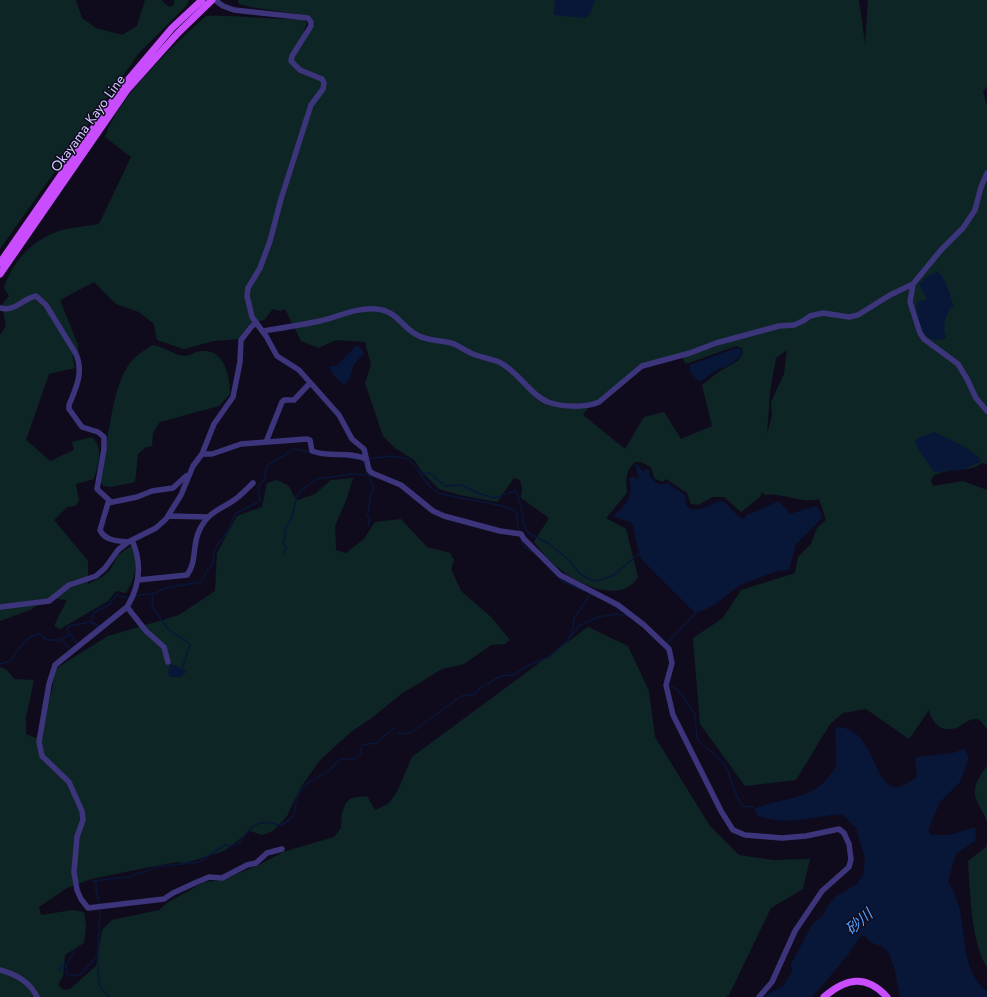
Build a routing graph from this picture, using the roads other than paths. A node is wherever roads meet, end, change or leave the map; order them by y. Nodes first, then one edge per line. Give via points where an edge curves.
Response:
1 (202, 0) edge
2 (212, 0) edge
3 (215, 0) edge
4 (987, 173) edge
5 (0, 263) edge
6 (0, 274) edge
7 (913, 284) junction
8 (0, 308) edge
9 (256, 323) junction
10 (263, 332) junction
11 (310, 383) junction
12 (987, 411) edge
13 (266, 442) junction
14 (202, 454) junction
15 (366, 459) junction
16 (187, 476) junction
17 (253, 483) dead end
18 (111, 502) junction
19 (168, 516) junction
20 (207, 517) junction
21 (130, 541) junction
22 (138, 580) junction
23 (0, 607) edge
24 (127, 607) junction
25 (168, 662) dead end
26 (282, 849) dead end
27 (0, 970) edge
28 (37, 997) edge
29 (759, 997) edge
30 (824, 997) edge
31 (887, 997) edge

1 - 5 main road, Okayama Kayo Line via 172,28 122,87
2 - 6 main road, Okayama Kayo Line via 157,55 127,90
3 - 9 street via 234,10 308,18 310,26 291,61 300,70 322,79 324,83 323,89 311,105 270,241 260,268 248,288 247,296
4 - 7 street via 975,210 963,228
7 - 10 street via 858,315 810,316 794,325 779,326 642,366 599,402 591,405 557,404 547,401 499,362 472,354 454,343 417,336 395,315 386,311 358,310 321,321
7 - 12 street via 910,302 924,339 958,364 976,398
8 - 18 street via 12,309 36,296 46,305 76,354 80,362 80,376 69,405 82,427 98,432 104,437 105,445 97,489
9 - 10 street
9 - 14 street via 241,340 240,362 233,397 214,424
10 - 11 street via 277,356 299,370
11 - 13 street via 294,400 282,402
11 - 15 street via 339,415 352,439 364,450
13 - 14 street via 241,444 212,454
13 - 15 street via 307,439 310,440 312,451 353,455
14 - 16 street
15 - 29 street via 372,473 401,484 433,511 500,531 521,534 560,575 604,596 631,615 669,649 672,663 667,685 676,725 733,830 746,835 782,838 839,829 844,833 849,844 849,867 822,891 795,931 777,974
16 - 18 street via 173,488
16 - 19 street via 181,495
17 - 20 street via 238,498
18 - 21 street via 106,506 100,530 111,539
19 - 20 street
19 - 21 street via 161,525
20 - 22 street via 197,536 193,564 187,575
21 - 22 street via 138,558
21 - 23 street via 114,554 96,576 69,585 49,601
22 - 24 street via 134,596
24 - 25 street via 146,631 164,647
24 - 26 street via 55,665 39,742 42,756 69,782 82,811 83,820 76,845 74,872 81,899 88,908 164,899 209,877 222,878 256,863 267,853
27 - 28 street via 22,979
30 - 31 main road via 843,983 853,981 873,984

